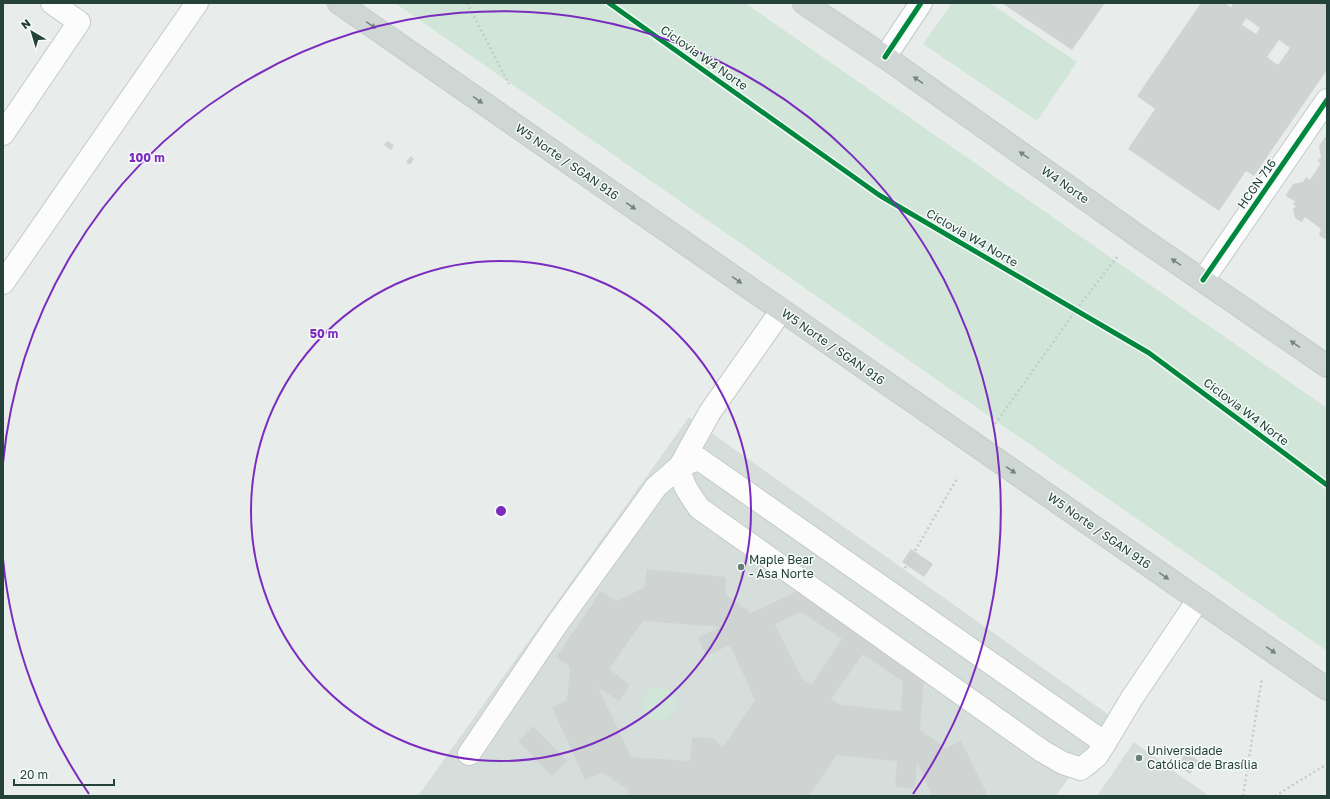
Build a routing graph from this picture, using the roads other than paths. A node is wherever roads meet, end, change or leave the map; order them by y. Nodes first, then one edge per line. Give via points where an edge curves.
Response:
1 (52, 3) edge
2 (197, 3) edge
3 (339, 3) edge
4 (804, 3) edge
5 (921, 3) edge
6 (884, 57) junction
7 (1327, 100) edge
8 (3, 134) edge
9 (1203, 280) junction
10 (3, 283) edge
11 (781, 311) junction
12 (1327, 366) edge
13 (680, 466) junction
14 (1198, 600) junction
15 (1327, 690) edge
16 (1105, 742) junction
17 (469, 754) dead end

1 - 8 street via 79,22
2 - 10 street
3 -> 11 main road, W5 Norte / SGAN 916
4 - 6 main road, W4 Norte
5 - 6 street
9 -> 6 main road, W4 Norte
7 - 9 street, HCGN 716
12 -> 9 main road, W4 Norte
11 - 13 street via 710,412
11 -> 14 main road, W5 Norte / SGAN 916
13 - 16 street via 698,459
13 - 16 street via 684,487 699,508 1042,751 1063,763 1081,769 1097,756
13 - 17 street via 656,487 557,624
14 -> 15 main road, W5 Norte / SGAN 916
14 - 16 street

